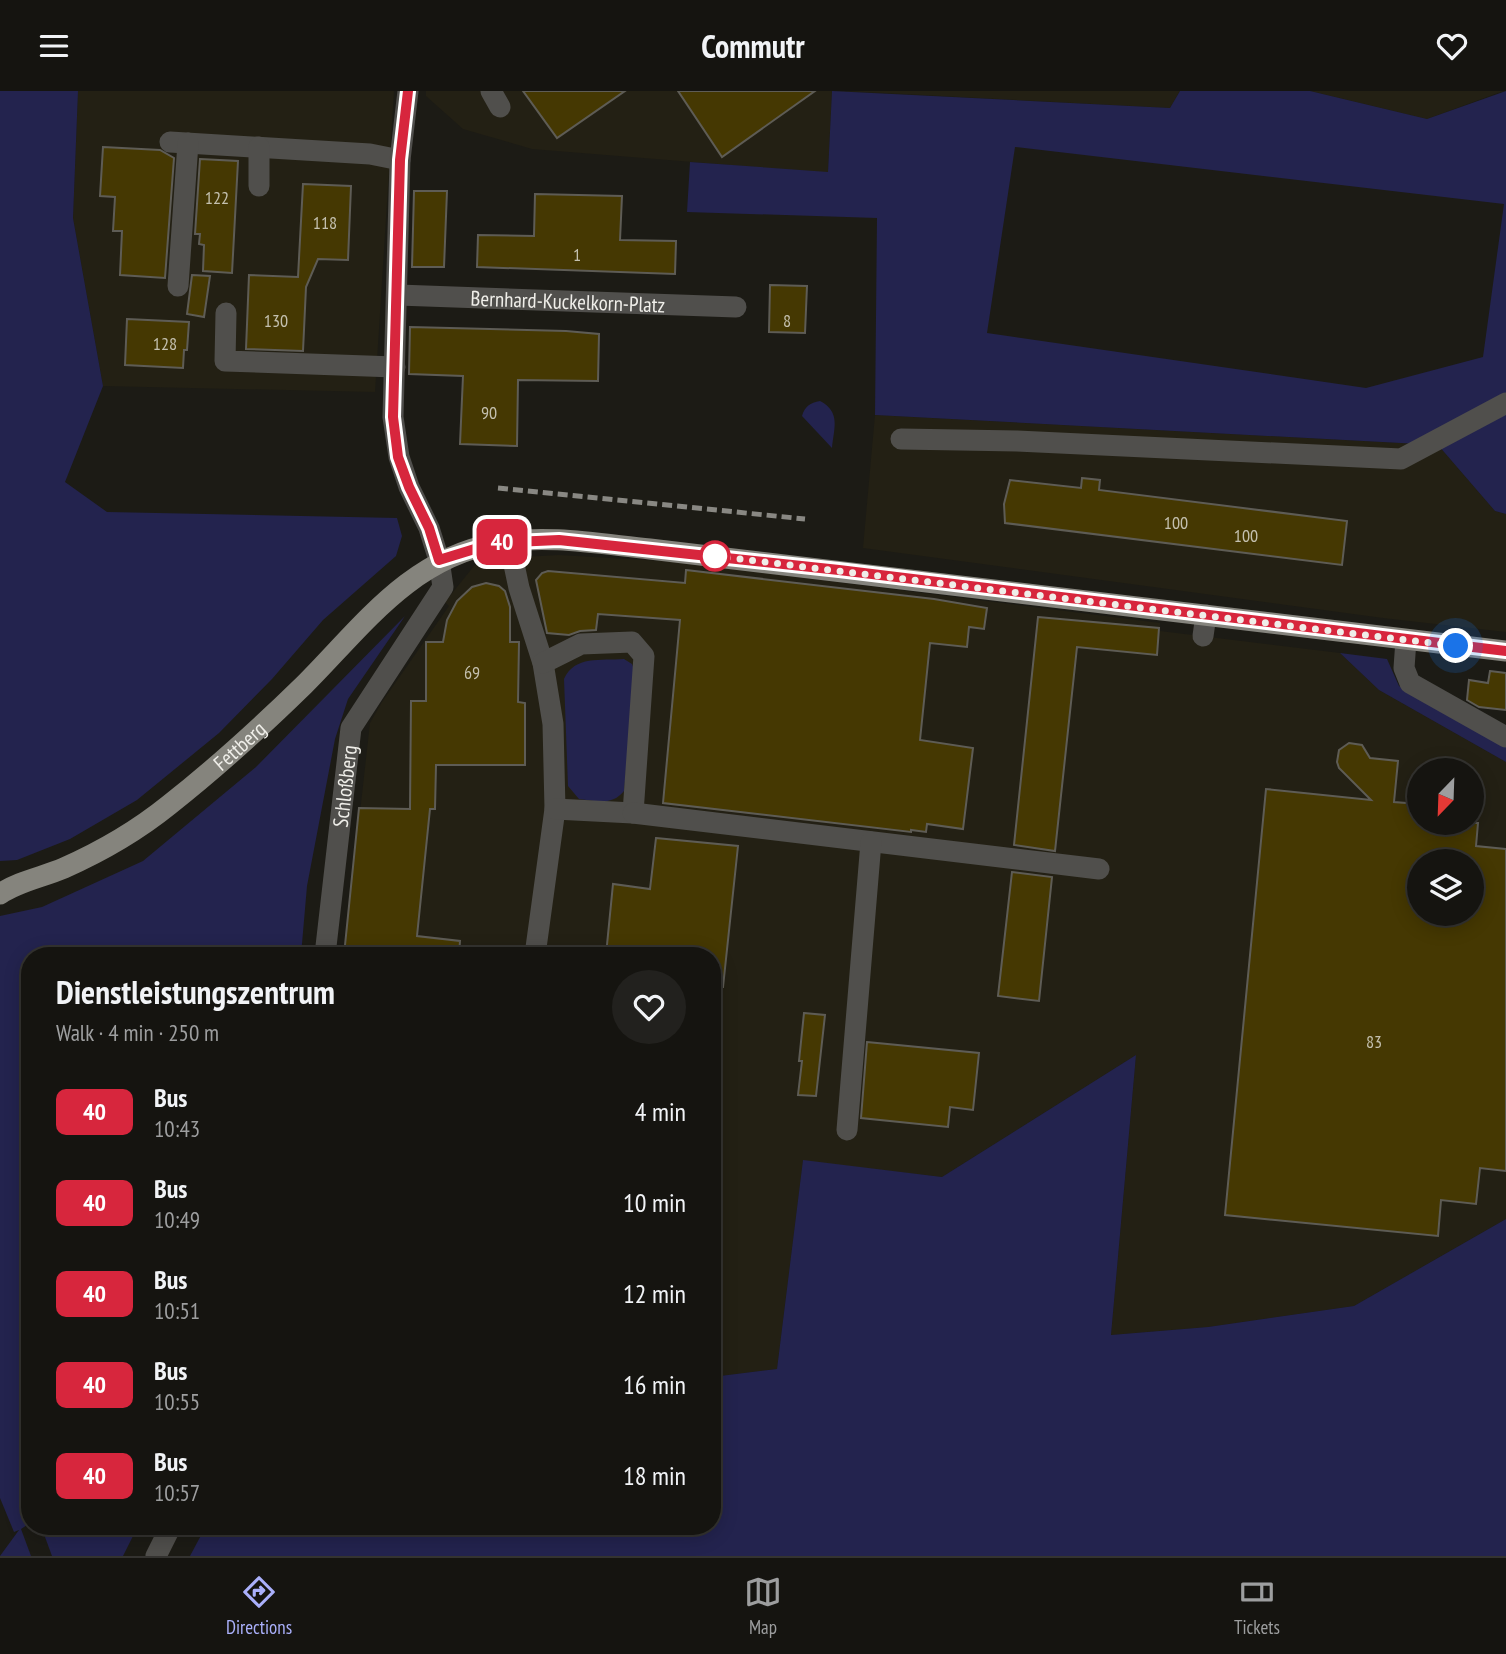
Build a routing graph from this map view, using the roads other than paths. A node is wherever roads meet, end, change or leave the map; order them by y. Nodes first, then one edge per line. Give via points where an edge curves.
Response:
1 (408, 91) edge
2 (259, 147) junction
3 (400, 160) junction
4 (258, 186) dead end
5 (178, 286) dead end
6 (398, 295) junction
7 (736, 307) dead end
8 (226, 313) dead end
9 (394, 367) junction
10 (1506, 403) edge
11 (901, 439) dead end
12 (509, 541) junction
13 (439, 560) junction
14 (1406, 640) junction
15 (1506, 651) edge
16 (543, 663) junction
17 (1506, 737) edge
18 (555, 809) junction
19 (633, 813) junction
20 (871, 842) junction
21 (1099, 869) dead end
22 (3, 890) edge
23 (326, 947) edge
24 (536, 947) edge
25 (847, 1130) dead end
26 (166, 1535) edge
27 (156, 1556) edge

1 - 3 street, Schloßberg
2 - 3 street
2 - 4 street
2 - 5 street via 179,143
3 - 6 street, Schloßberg
6 - 7 street, Bernhard-Kuckelkorn-Platz
6 - 9 street, Schloßberg
8 - 9 street via 225,361
9 - 13 street, Schloßberg via 398,457
10 - 11 street via 1401,459
12 - 13 main road, Fettberg
12 - 14 main road, Fettberg via 559,540 650,549 1205,626
12 - 16 street
13 - 22 main road, Fettberg via 386,600 304,685 166,807 103,848
13 - 23 street, Schloßberg via 443,587 351,728
14 - 15 main road, Fettberg
14 - 17 street via 1404,668 1410,683
16 - 18 street via 552,724
16 - 19 street via 581,644 632,642 644,656
18 - 19 street
18 - 24 street
19 - 20 street
20 - 21 street
20 - 25 street
26 - 27 street

